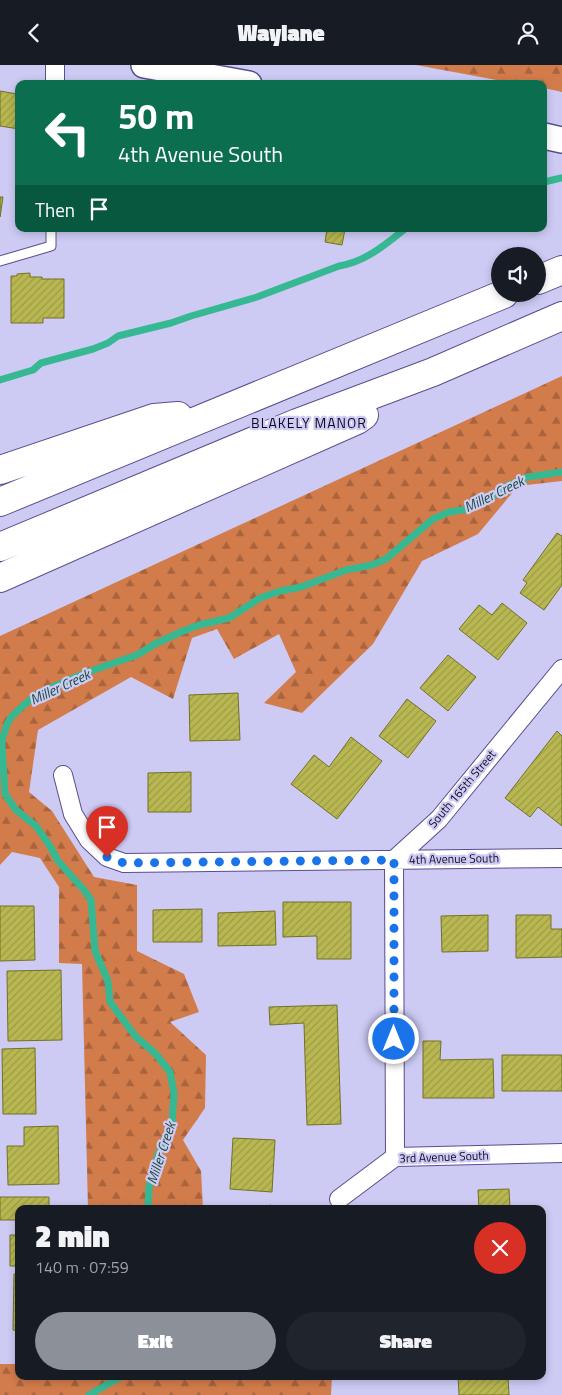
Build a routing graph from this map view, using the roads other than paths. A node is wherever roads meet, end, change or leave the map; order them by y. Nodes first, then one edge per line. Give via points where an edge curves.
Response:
1 (54, 65) edge
2 (144, 65) edge
3 (55, 80) edge
4 (227, 80) edge
5 (547, 136) edge
6 (562, 139) edge
7 (51, 232) edge
8 (0, 261) edge
9 (562, 270) edge
10 (546, 277) edge
11 (491, 299) edge
12 (562, 316) edge
13 (433, 372) junction
14 (214, 413) junction
15 (0, 470) edge
16 (0, 502) edge
17 (0, 547) edge
18 (0, 578) edge
19 (562, 669) edge
20 (63, 775) dead end
21 (562, 858) edge
22 (394, 860) junction
23 (562, 1153) edge
24 (395, 1157) junction
25 (339, 1199) dead end

1 - 3 street
2 - 4 main road
5 - 6 main road
7 - 8 lane via 51,246
9 - 10 highway
11 - 14 highway
12 - 13 highway
13 - 17 highway via 298,423
13 - 18 highway via 357,420
14 - 15 highway via 154,418
14 - 16 highway
19 - 22 street, South 165th Street via 439,819
20 - 22 street, 4th Avenue South via 73,814 88,840 107,857 124,863
21 - 22 street, 4th Avenue South
22 - 24 street
23 - 24 street, 3rd Avenue South
24 - 25 street, 3rd Avenue South

